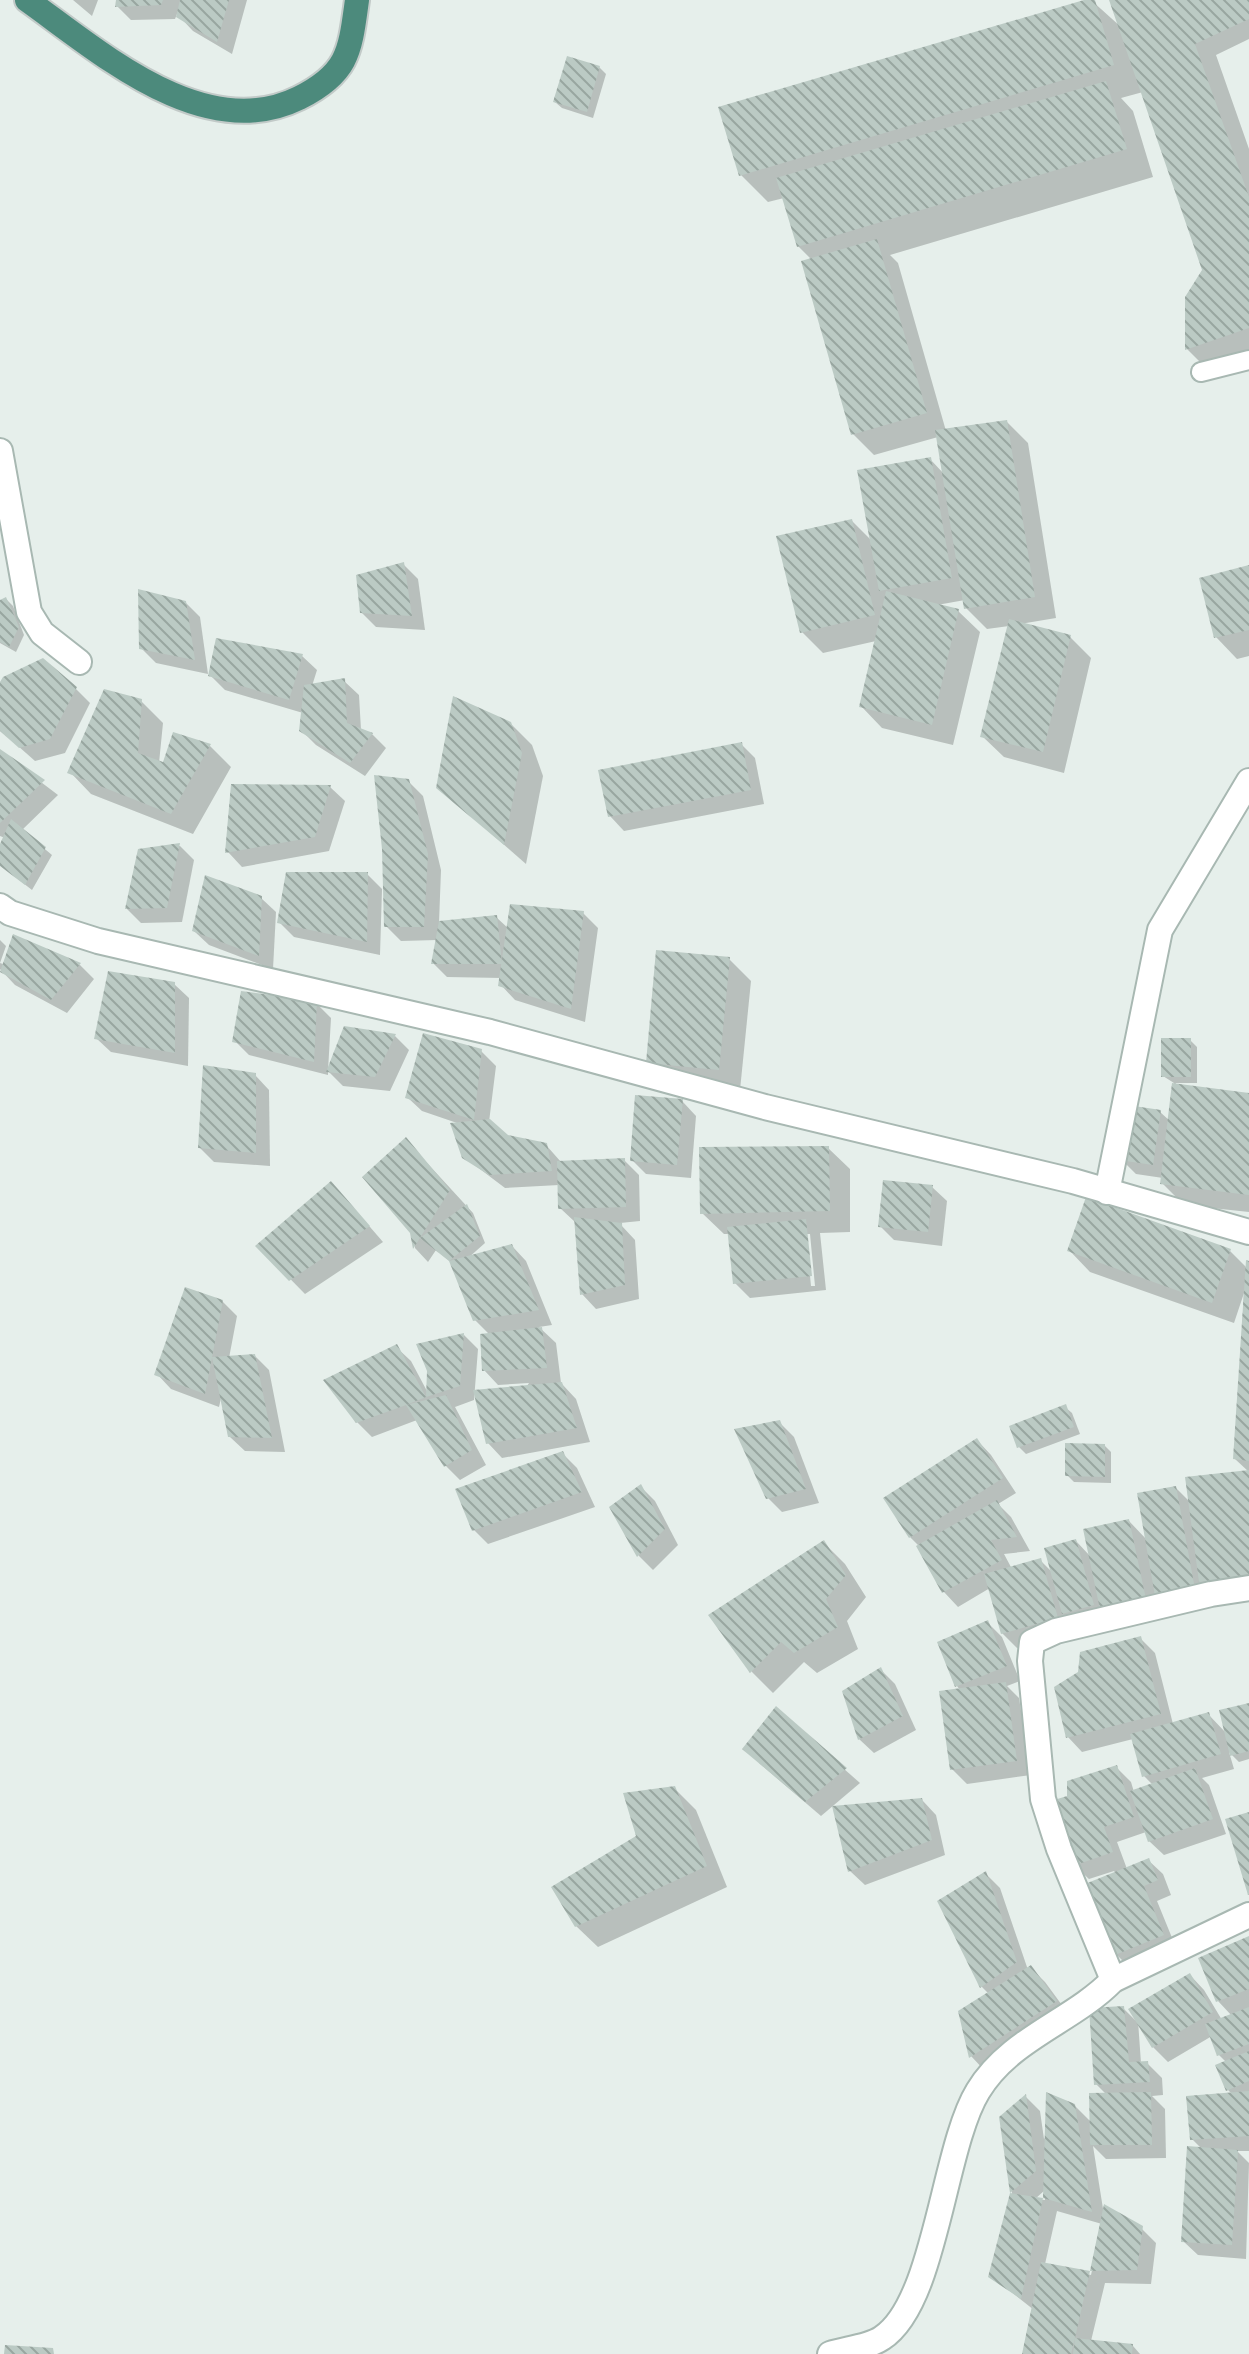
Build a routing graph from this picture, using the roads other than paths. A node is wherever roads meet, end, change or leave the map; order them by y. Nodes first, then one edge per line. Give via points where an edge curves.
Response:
1 (27, 0) edge
2 (357, 0) edge
3 (1249, 360) edge
4 (1201, 372) dead end
5 (0, 451) edge
6 (79, 662) dead end
7 (1249, 781) edge
8 (0, 906) edge
9 (1107, 1192) junction
10 (1249, 1232) edge
11 (1249, 1588) edge
12 (1249, 1915) edge
13 (1113, 1980) junction
14 (830, 2354) edge

1 - 2 highway via 104,59 154,85 231,112 289,103 332,78 350,48
3 - 4 lane
5 - 6 street via 29,612 42,633
7 - 9 street via 1160,930
8 - 9 street via 98,941 490,1032
9 - 10 street
11 - 13 street via 1056,1631 1032,1642 1043,1799
12 - 13 street
13 - 14 street via 999,2062 976,2093 911,2307 882,2338

